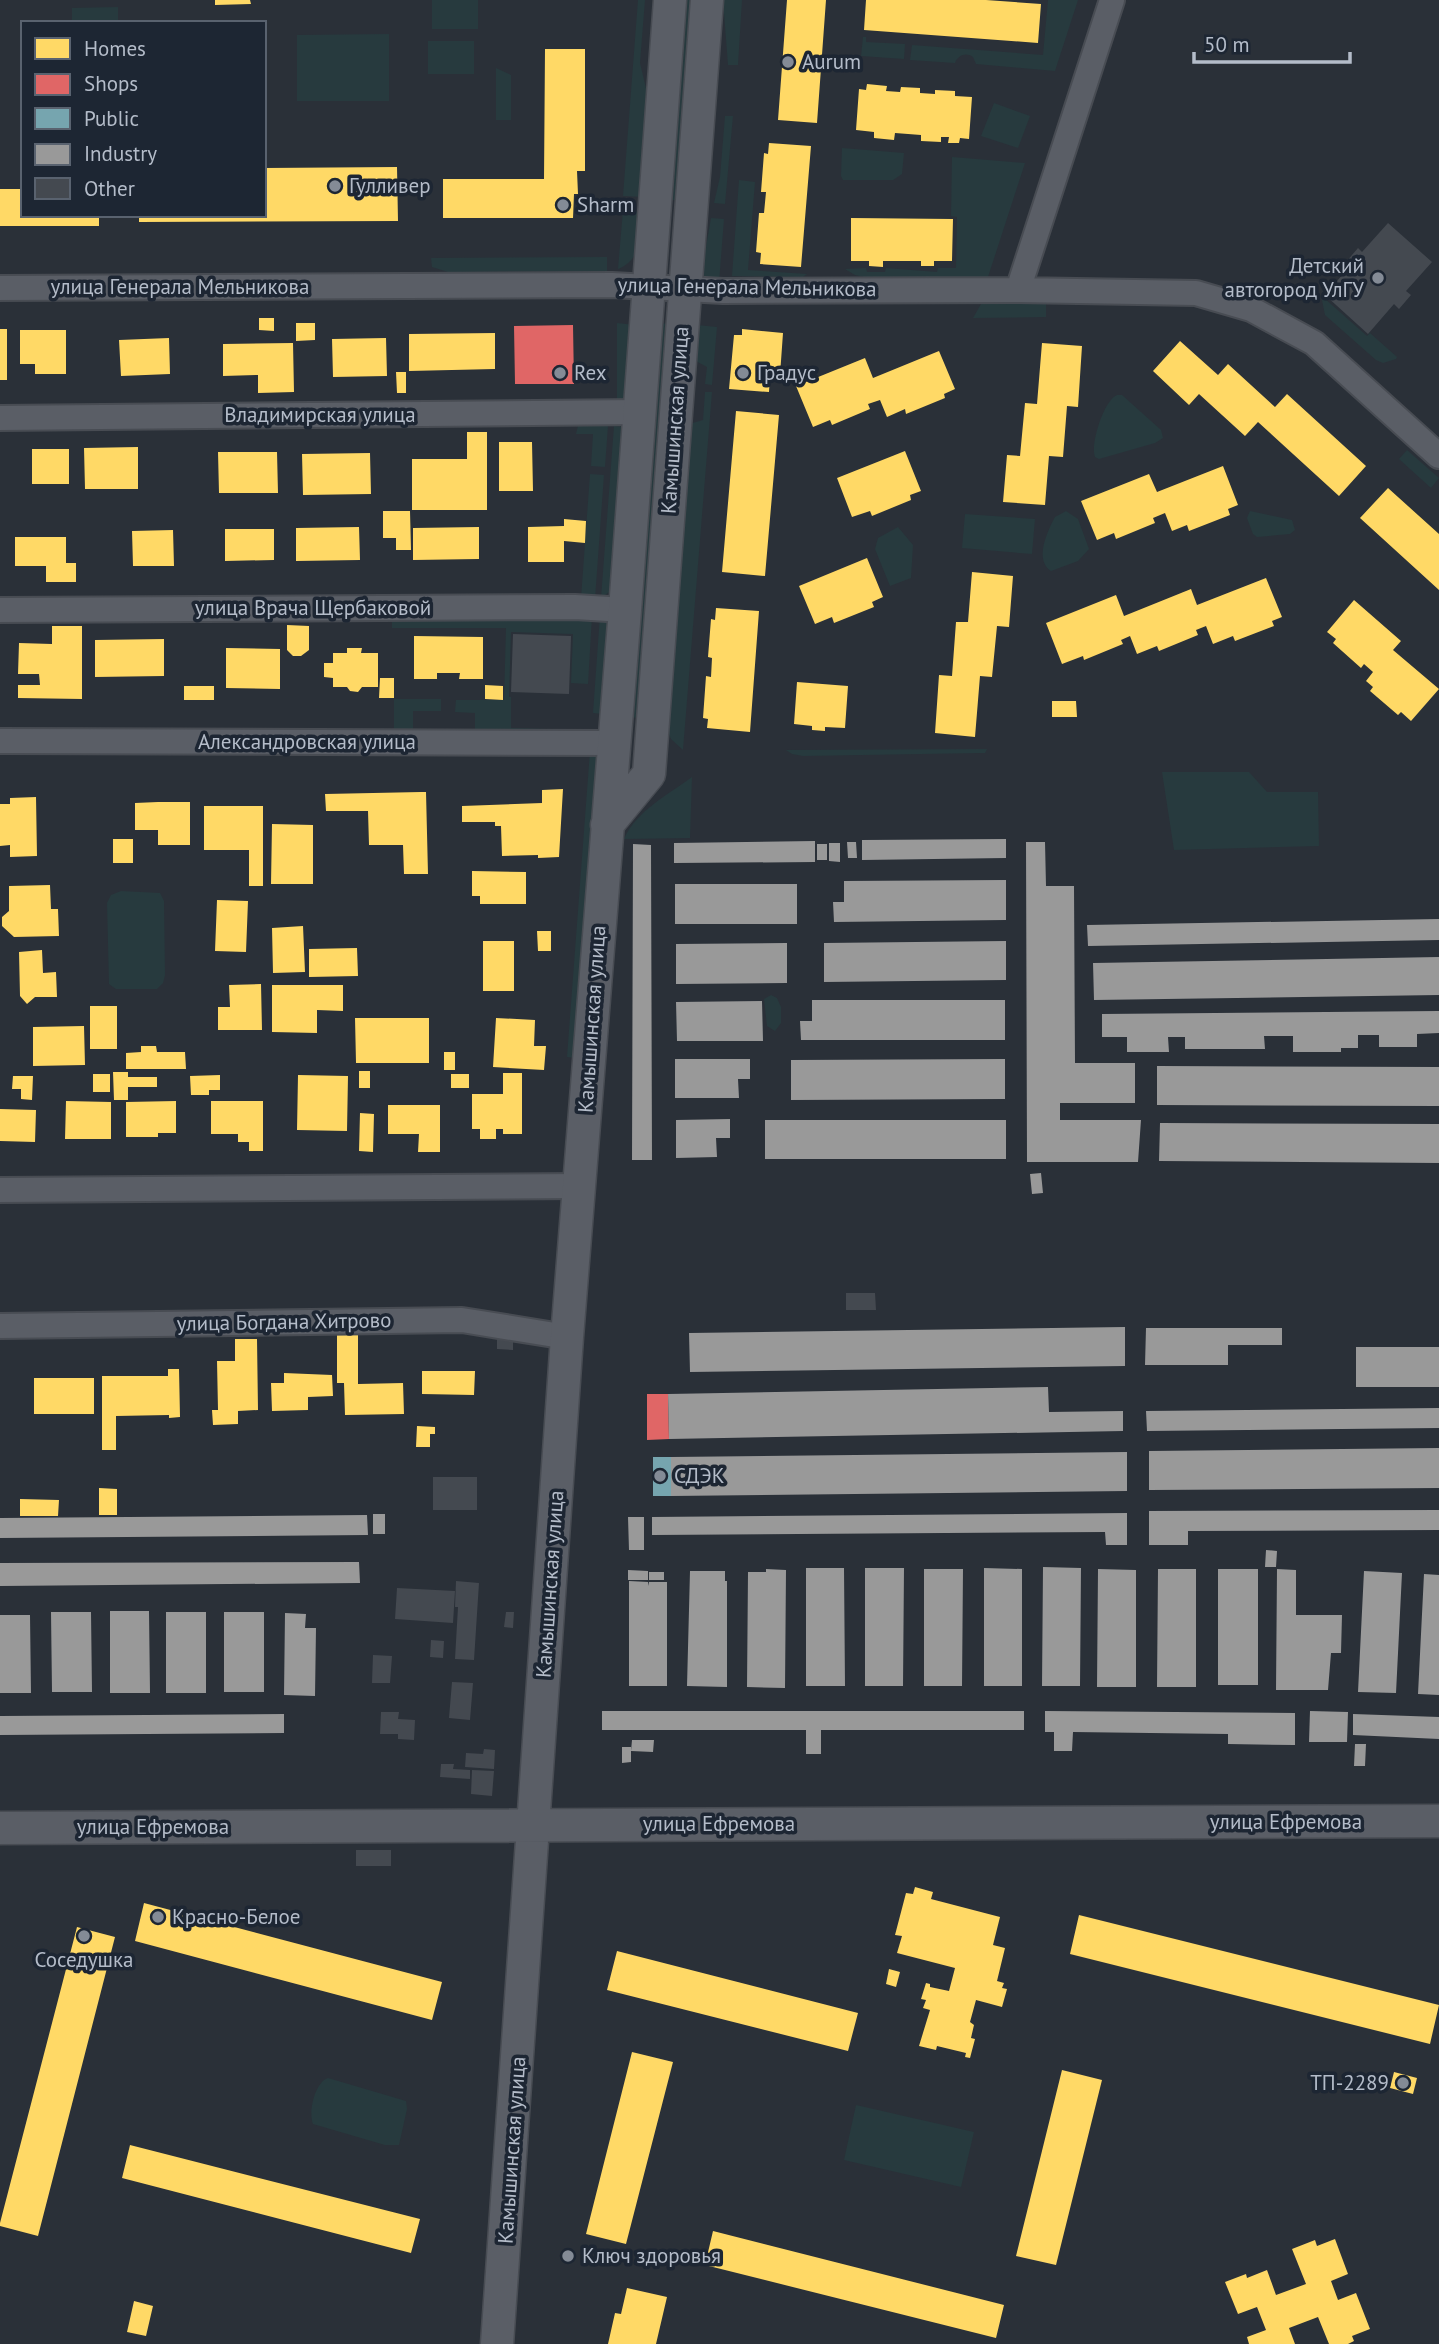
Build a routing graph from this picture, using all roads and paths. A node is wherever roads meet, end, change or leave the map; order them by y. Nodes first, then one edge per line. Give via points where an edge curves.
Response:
1 (670, 0) edge
2 (707, 0) edge
3 (1112, 0) edge
4 (648, 287) junction
5 (0, 288) edge
6 (685, 289) junction
7 (1018, 290) junction
8 (640, 412) junction
9 (0, 418) edge
10 (1439, 456) edge
11 (0, 610) edge
12 (625, 610) junction
13 (0, 741) edge
14 (614, 743) junction
15 (607, 825) junction
16 (579, 1186) junction
17 (0, 1190) edge
18 (0, 1326) edge
19 (567, 1337) junction
20 (1439, 1821) edge
21 (534, 1825) junction
22 (0, 1828) edge
23 (498, 2344) edge

1 - 4 street, Камышинская улица
2 - 6 street, Камышинская улица
3 - 7 street
4 - 5 street, улица Генерала Мельникова
4 - 6 street, улица Генерала Мельникова
4 - 8 street, Камышинская улица
6 - 7 street, улица Генерала Мельникова
6 - 15 street, Камышинская улица via 649,774
7 - 10 street, улица Генерала Мельникова via 1196,293 1251,309 1314,343
8 - 9 street, Владимирская улица
8 - 12 street, Камышинская улица
11 - 12 street, улица Врача Щербаковой
12 - 14 street, Камышинская улица
13 - 14 street, Александровская улица
14 - 15 street, Камышинская улица
15 - 16 street, Камышинская улица
16 - 17 street
16 - 19 street, Камышинская улица
18 - 19 street, улица Богдана Хитрово via 462,1320
19 - 21 street, Камышинская улица
20 - 21 street, улица Ефремова
21 - 22 street, улица Ефремова
21 - 23 street, Камышинская улица

